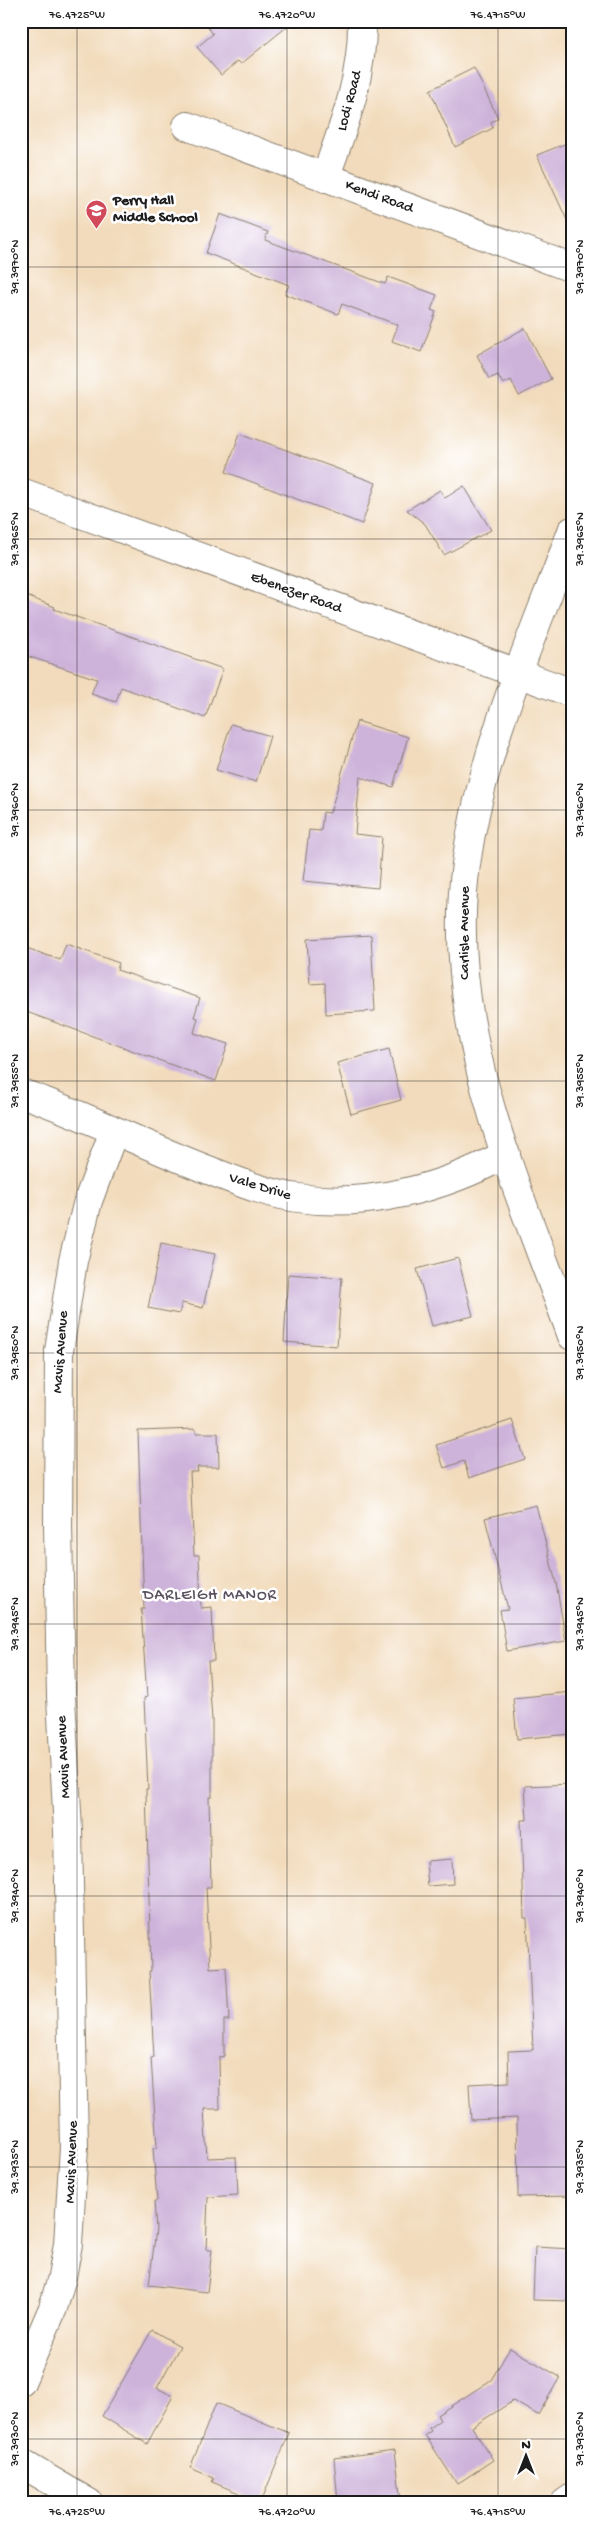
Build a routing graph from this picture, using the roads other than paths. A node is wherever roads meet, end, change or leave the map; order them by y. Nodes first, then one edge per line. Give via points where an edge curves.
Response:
1 (362, 21) edge
2 (187, 126) dead end
3 (325, 178) junction
4 (572, 268) edge
5 (21, 492) edge
6 (572, 531) edge
7 (519, 674) junction
8 (572, 693) edge
9 (21, 1093) edge
10 (114, 1131) junction
11 (506, 1154) junction
12 (572, 1336) edge
13 (21, 2382) edge
14 (21, 2463) edge
15 (572, 2498) edge
16 (89, 2503) edge
17 (566, 2503) edge

1 - 3 street, Lodi Road via 355,90
2 - 3 street, Kendi Road
3 - 4 street, Kendi Road
5 - 7 street, Ebenezer Road
6 - 7 street, Carlisle Avenue
7 - 8 street, Ebenezer Road
7 - 11 street, Carlisle Avenue via 485,772 466,864 462,954 469,1017 479,1066
9 - 10 street, Vale Drive
10 - 11 street, Vale Drive via 263,1190 330,1201 365,1200 422,1188 476,1170
10 - 13 street, Mavis Avenue via 88,1201 73,1261 59,1351 61,1697 68,1831 74,2146 68,2244 62,2277 50,2316
11 - 12 street, Carlisle Avenue
14 - 16 street
15 - 17 street

